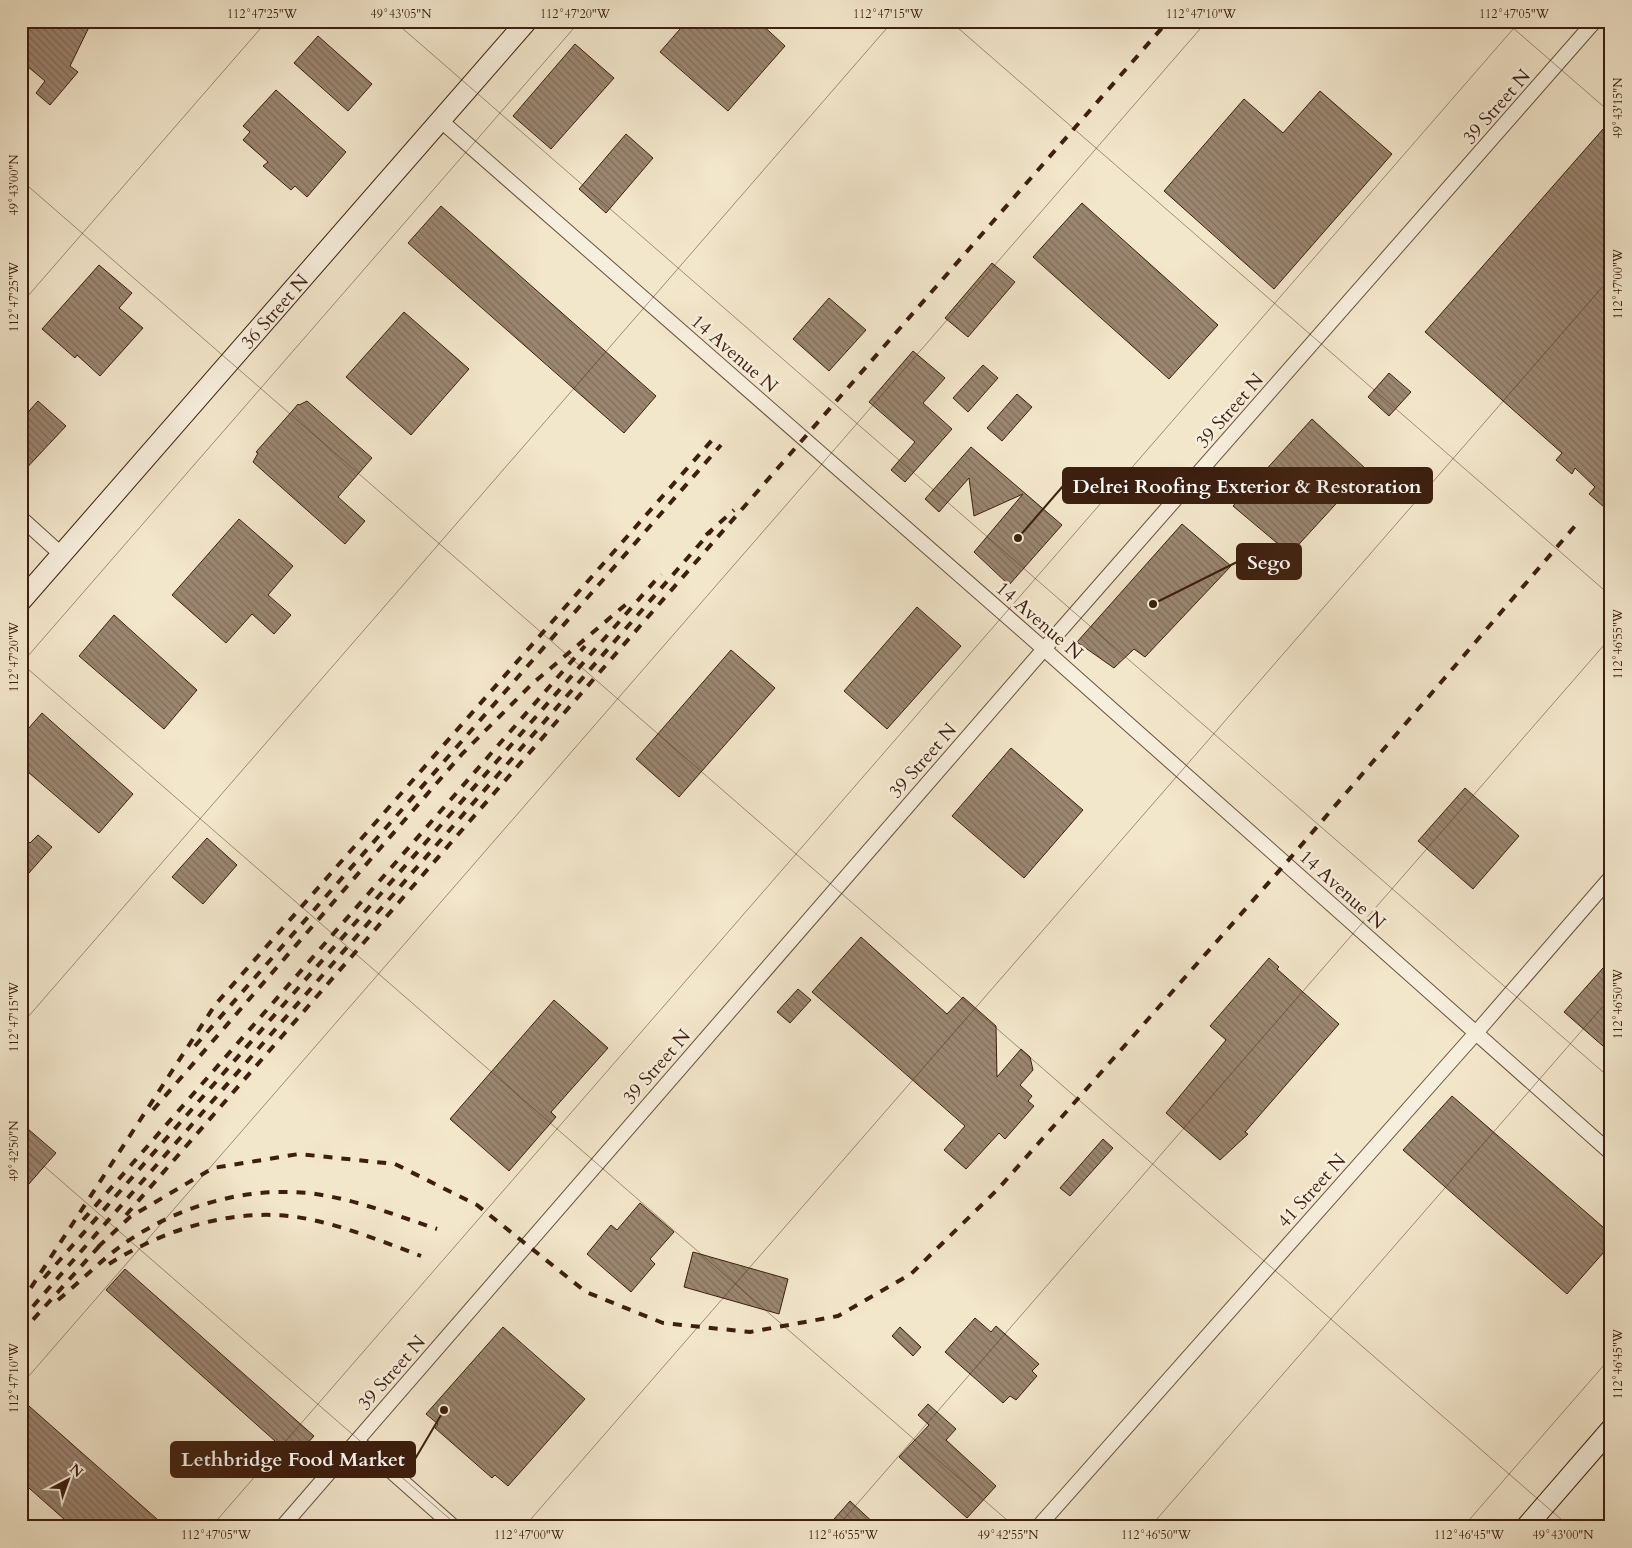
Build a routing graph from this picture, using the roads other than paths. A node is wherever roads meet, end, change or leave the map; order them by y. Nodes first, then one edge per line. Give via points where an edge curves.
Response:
1 (527, 21) edge
2 (1595, 21) edge
3 (440, 120) junction
4 (21, 518) edge
5 (62, 555) junction
6 (21, 601) edge
7 (1044, 648) junction
8 (1611, 877) edge
9 (1475, 1034) junction
10 (1611, 1153) edge
11 (1611, 1429) edge
12 (356, 1441) junction
13 (282, 1527) edge
14 (454, 1527) edge
15 (1038, 1527) edge
16 (1526, 1527) edge

1 - 3 street, 36 Street N
2 - 7 street, 39 Street N
3 - 5 street, 36 Street N
3 - 7 street, 14 Avenue N
4 - 5 street
5 - 6 street, 36 Street N
7 - 9 street, 14 Avenue N
7 - 12 street, 39 Street N
8 - 9 street, 41 Street N
9 - 10 street, 14 Avenue N
9 - 15 street, 41 Street N
11 - 16 street
12 - 13 street, 39 Street N
12 - 14 street

